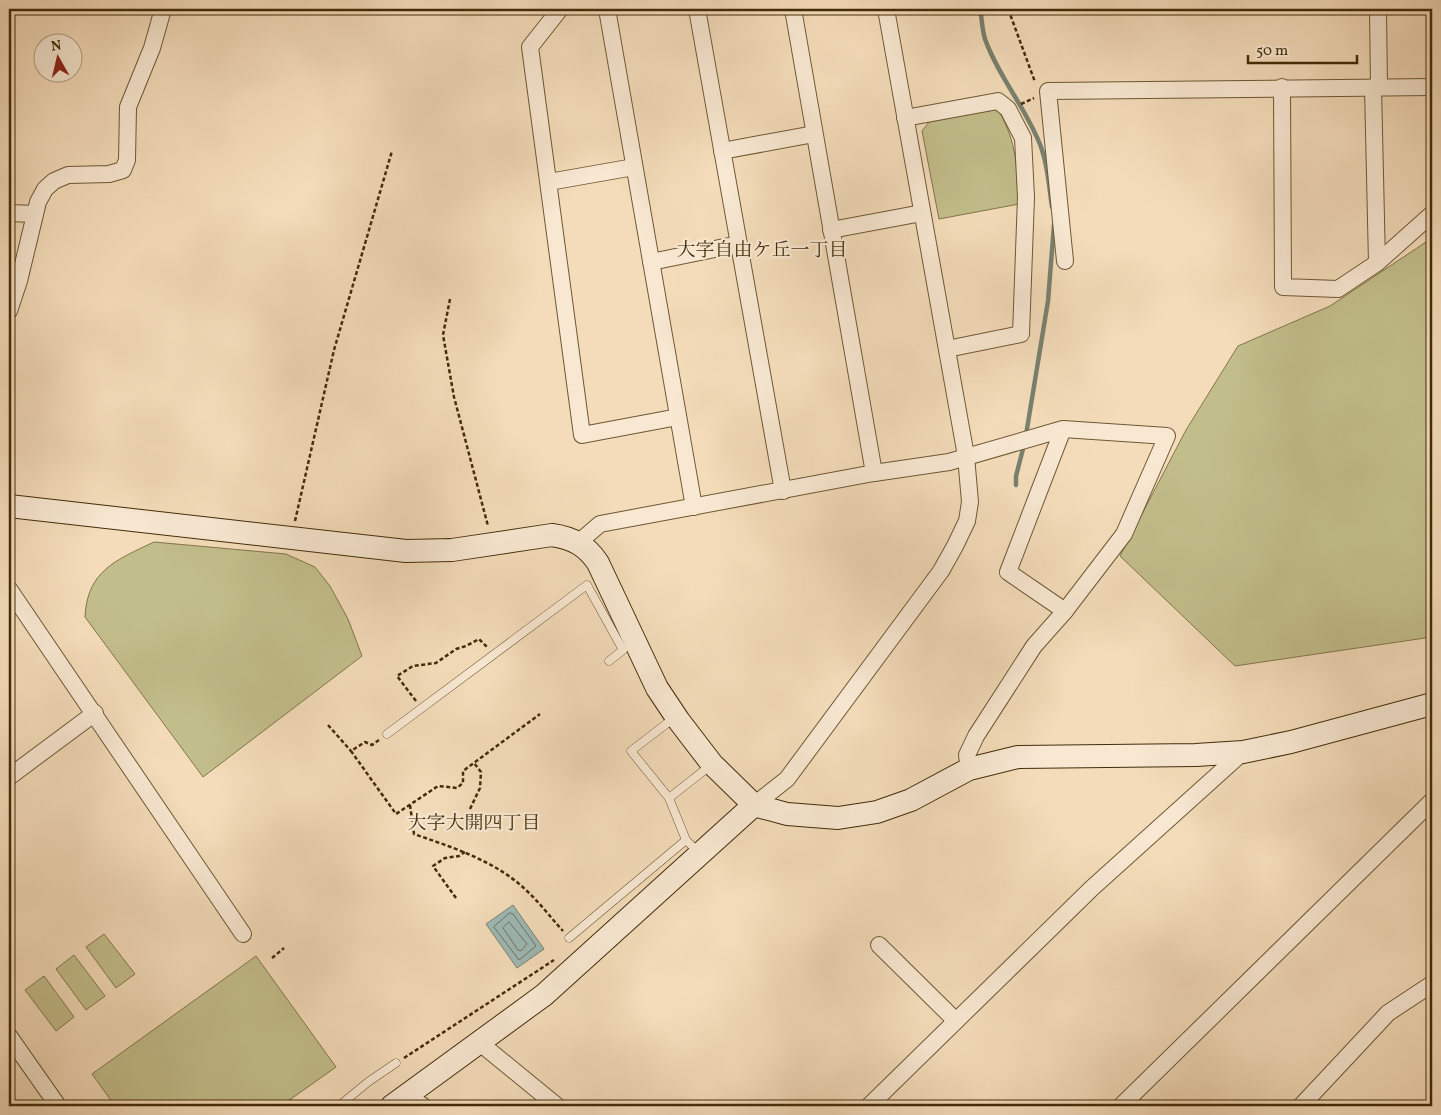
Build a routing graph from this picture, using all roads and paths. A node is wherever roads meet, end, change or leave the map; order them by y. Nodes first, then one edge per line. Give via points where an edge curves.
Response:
1 (114, 9) edge
2 (560, 9) edge
3 (606, 9) edge
4 (697, 9) edge
5 (792, 9) edge
6 (886, 9) edge
7 (1010, 9) edge
8 (1378, 9) edge
9 (162, 12) edge
10 (1432, 86) edge
11 (1282, 87) junction
12 (1376, 87) junction
13 (1048, 92) junction
14 (905, 118) junction
15 (814, 134) junction
16 (392, 150) dead end
17 (722, 151) junction
18 (634, 167) junction
19 (549, 182) junction
20 (922, 212) junction
21 (9, 213) edge
22 (35, 214) junction
23 (1432, 214) edge
24 (831, 230) junction
25 (739, 244) junction
26 (1065, 261) dead end
27 (651, 262) junction
28 (1377, 263) junction
29 (450, 299) dead end
30 (9, 311) edge
31 (947, 349) junction
32 (678, 417) junction
33 (1062, 429) junction
34 (966, 456) junction
35 (874, 473) junction
36 (783, 491) junction
37 (9, 506) edge
38 (694, 507) junction
39 (292, 538) junction
40 (578, 543) junction
41 (493, 545) junction
42 (9, 589) edge
43 (1064, 611) junction
44 (613, 615) junction
45 (481, 640) dead end
46 (609, 661) dead end
47 (1432, 704) edge
48 (422, 708) junction
49 (95, 714) junction
50 (540, 714) dead end
51 (676, 717) junction
52 (328, 724) dead end
53 (387, 734) joint
54 (351, 751) junction
55 (1243, 752) junction
56 (474, 763) junction
57 (712, 764) junction
58 (970, 769) junction
59 (9, 778) edge
60 (668, 798) junction
61 (1432, 801) edge
62 (410, 805) junction
63 (754, 805) junction
64 (470, 809) dead end
65 (693, 847) junction
66 (465, 852) junction
67 (456, 898) dead end
68 (614, 916) junction
69 (243, 934) dead end
70 (569, 938) joint
71 (879, 945) dead end
72 (284, 948) dead end
73 (272, 958) dead end
74 (555, 959) dead end
75 (1432, 984) edge
76 (956, 1021) junction
77 (9, 1036) edge
78 (480, 1043) junction
79 (396, 1063) joint
80 (408, 1102) edge
81 (58, 1106) edge
82 (339, 1106) edge
83 (557, 1106) edge
84 (869, 1106) edge
85 (1121, 1106) edge
86 (1301, 1106) edge

1 - 9 path
2 - 19 street via 530,47
3 - 18 street
4 - 17 street
5 - 15 street
6 - 14 street
7 - 13 path via 1037,85
8 - 12 street
9 - 22 street via 152,48 128,107 127,160 123,170 109,174 68,175 54,181 45,189
10 - 12 street
11 - 12 street
11 - 13 street
11 - 28 street via 1283,287 1338,289
12 - 28 street
13 - 26 street
14 - 20 street
14 - 31 street via 998,102 1008,109 1023,138 1026,197 1021,334
15 - 17 street
15 - 24 street
16 - 39 path via 334,350
17 - 25 street
18 - 19 street
18 - 27 street
19 - 32 street via 582,435
20 - 24 street
20 - 31 street
21 - 22 street
22 - 30 street
23 - 28 street
24 - 35 street
25 - 27 street
25 - 36 street
27 - 32 street
29 - 41 path via 442,335 454,397
31 - 34 street
32 - 38 street
33 - 34 street
33 - 43 street via 1008,572
33 - 43 street via 1167,436 1124,534
34 - 35 street via 948,462
34 - 63 street via 970,482 967,521 941,572 787,779
35 - 36 street
36 - 38 street
37 - 39 street
38 - 40 street via 600,524
39 - 41 street via 406,551
40 - 41 street via 552,535
40 - 44 street via 590,551 598,563
42 - 49 street
43 - 58 street via 1034,646 976,736 967,754
44 - 46 lane via 624,650
44 - 48 lane via 587,585
44 - 51 street
45 - 48 path via 456,649 436,663 413,666 397,676
47 - 55 street
48 - 53 lane
49 - 59 street
49 - 69 street
50 - 56 path
51 - 57 street
51 - 60 lane via 631,751
52 - 54 path
53 - 54 path via 372,745 365,742
54 - 62 path via 396,814
55 - 58 street via 1018,757
55 - 76 street via 1092,888
56 - 62 path via 463,771 462,783 457,788 438,786
56 - 64 path via 482,772 480,788
57 - 60 lane
57 - 63 street
58 - 63 street via 911,800 877,812 838,818 787,814
60 - 65 lane
61 - 85 street
62 - 66 path via 414,834
63 - 65 street
65 - 68 street
66 - 67 path via 445,858 433,866
66 - 70 path via 526,890
68 - 70 lane
68 - 78 street via 544,995
71 - 76 street
72 - 73 path
74 - 79 path
75 - 86 street via 1388,1013
76 - 84 street
77 - 81 street
78 - 80 street
78 - 83 street
79 - 82 lane

